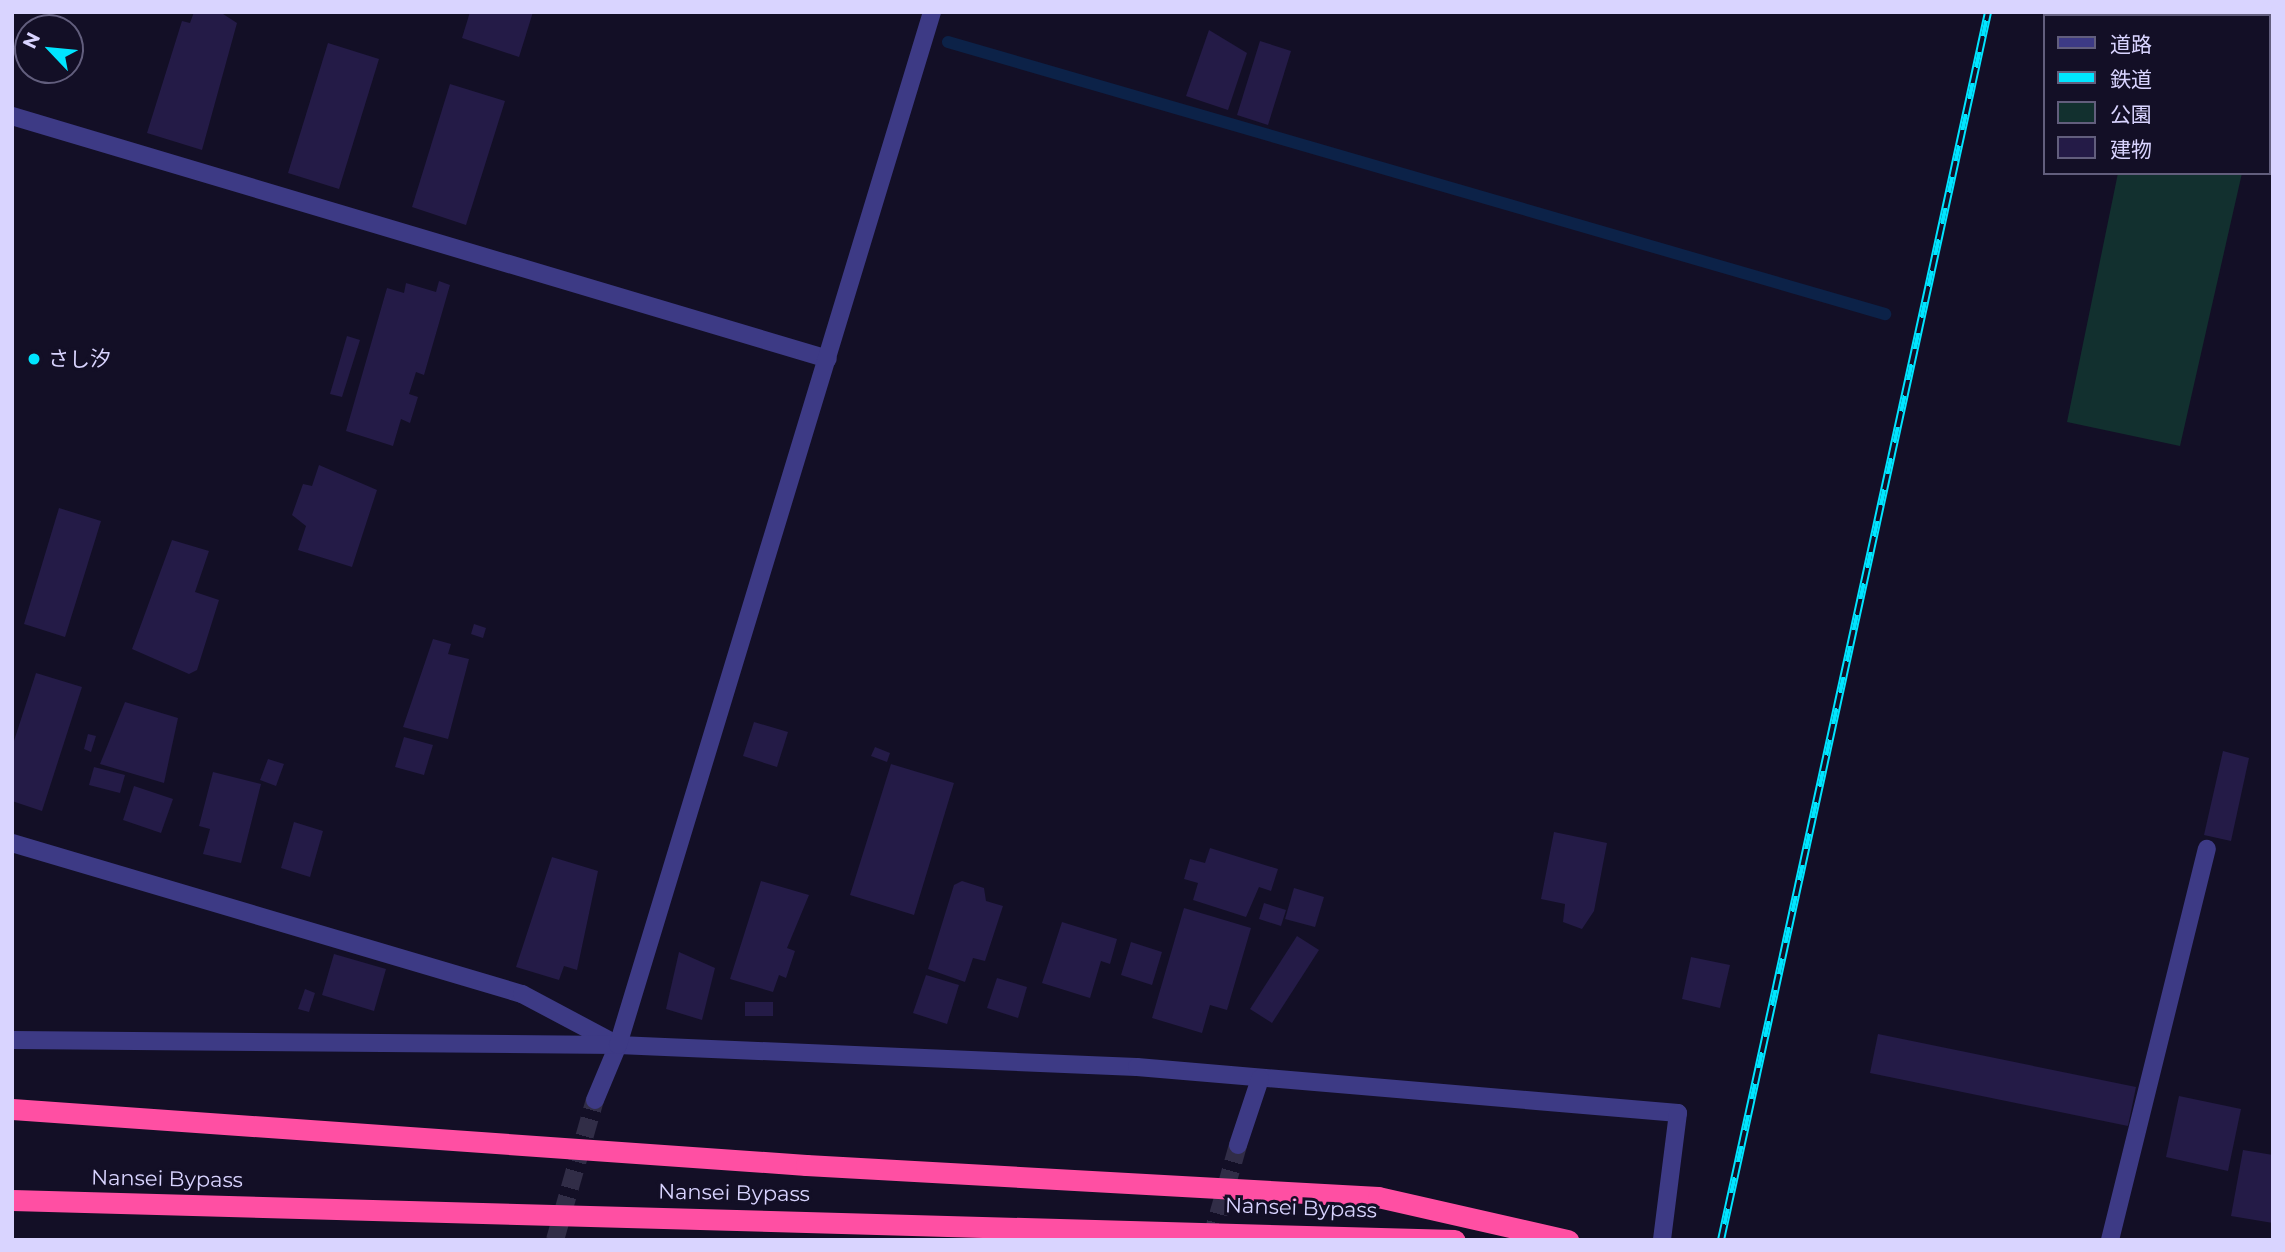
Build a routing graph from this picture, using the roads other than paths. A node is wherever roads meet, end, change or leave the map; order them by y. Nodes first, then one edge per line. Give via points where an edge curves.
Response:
1 (932, 12) edge
2 (12, 116) edge
3 (828, 359) junction
4 (12, 843) edge
5 (2207, 849) dead end
6 (12, 1041) edge
7 (618, 1045) junction
8 (1260, 1079) junction
9 (595, 1100) tunnel mouth
10 (12, 1109) edge
11 (1238, 1145) tunnel mouth
12 (12, 1200) edge
13 (1454, 1240) edge
14 (1568, 1240) edge
15 (1662, 1240) edge
16 (2110, 1240) edge

1 - 3 street
2 - 3 street
3 - 7 street
4 - 7 street via 522,994
5 - 16 street
6 - 7 street
7 - 8 street via 1123,1066
7 - 9 street
8 - 11 street
8 - 15 street via 1678,1113
10 - 14 highway, bridge via 806,1165 1378,1197
12 - 13 highway, Nansei Bypass, bridge

